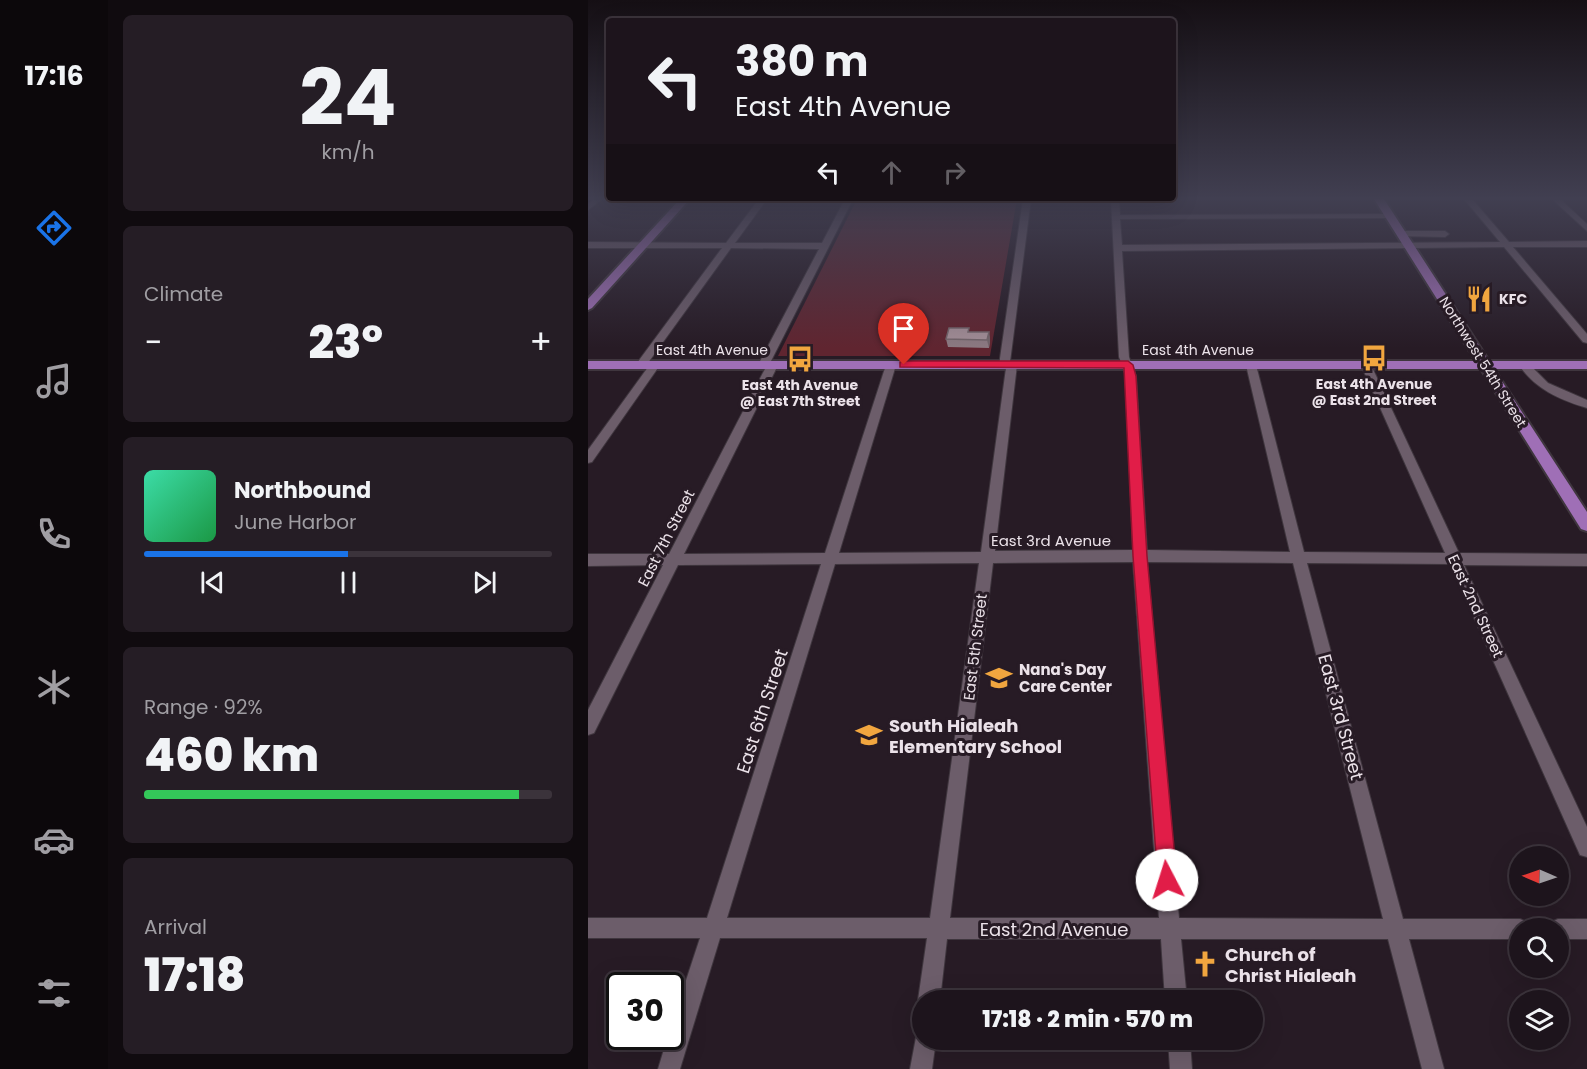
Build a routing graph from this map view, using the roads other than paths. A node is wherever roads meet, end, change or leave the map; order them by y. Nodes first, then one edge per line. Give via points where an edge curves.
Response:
1 (1117, 248) edge
2 (639, 249) edge
3 (726, 249) edge
4 (824, 249) edge
5 (1021, 249) edge
6 (1410, 249) edge
7 (1510, 249) edge
8 (588, 306) edge
9 (1587, 340) edge
10 (588, 365) edge
11 (648, 365) junction
12 (768, 365) junction
13 (891, 365) junction
14 (1008, 365) junction
15 (1128, 365) junction
16 (1251, 365) junction
17 (1366, 365) junction
18 (1485, 365) junction
19 (1524, 365) junction
20 (1587, 365) edge
21 (1587, 404) edge
22 (588, 459) edge
23 (1587, 525) edge
24 (1140, 556) junction
25 (987, 557) junction
26 (1298, 557) junction
27 (831, 558) junction
28 (673, 559) junction
29 (588, 560) edge
30 (1587, 560) edge
31 (1455, 561) junction
32 (588, 727) edge
33 (1587, 848) edge
34 (588, 928) edge
35 (1172, 928) junction
36 (713, 929) junction
37 (939, 929) junction
38 (1397, 929) junction
39 (1509, 929) edge
40 (1569, 929) edge
41 (1587, 929) edge
42 (930, 990) edge
43 (1175, 990) edge
44 (924, 1050) edge
45 (1180, 1050) edge
46 (669, 1069) edge
47 (921, 1069) edge
48 (1181, 1069) edge
49 (1433, 1069) edge

1 - 15 street via 1124,357
2 - 8 main road
3 - 11 street
4 - 12 street, East 7th Street
5 - 14 street, East 5th Street
6 - 18 main road, Northwest 54th Street
7 - 9 street
10 - 11 main road, East 4th Avenue
11 - 12 main road, East 4th Avenue
11 - 22 street
12 - 13 main road, East 4th Avenue
12 - 28 street, East 7th Street
13 - 14 main road, East 4th Avenue
13 - 27 street, East 6th Street
14 - 15 main road, East 4th Avenue
14 - 25 street, East 5th Street
15 - 16 main road, East 4th Avenue
15 - 24 street
16 - 17 main road, East 4th Avenue
16 - 26 street, East 3rd Street
17 - 18 main road, East 4th Avenue
17 - 31 street, East 2nd Street
18 - 19 main road, East 4th Avenue
18 - 23 main road, Northwest 54th Street
19 - 20 main road, East 4th Avenue
19 - 21 street via 1541,385
24 - 25 street, East 3rd Avenue
24 - 26 street, East 3rd Avenue
24 - 35 street
25 - 27 street, East 3rd Avenue
25 - 37 street, East 5th Street
26 - 31 street, East 3rd Avenue
26 - 38 street, East 3rd Street
27 - 28 street, East 3rd Avenue
27 - 36 street, East 6th Street
28 - 29 street, East 3rd Avenue
28 - 32 street, East 7th Street
30 - 31 street, East 3rd Avenue
31 - 33 street, East 2nd Street
34 - 36 street, East 2nd Avenue
35 - 37 street, East 2nd Avenue
35 - 38 street, East 2nd Avenue
35 - 43 street
36 - 37 street, East 2nd Avenue
36 - 46 street, East 6th Street
37 - 42 street, East 5th Street
38 - 39 street, East 2nd Avenue
38 - 49 street, East 3rd Street
40 - 41 street
44 - 47 street
45 - 48 street

